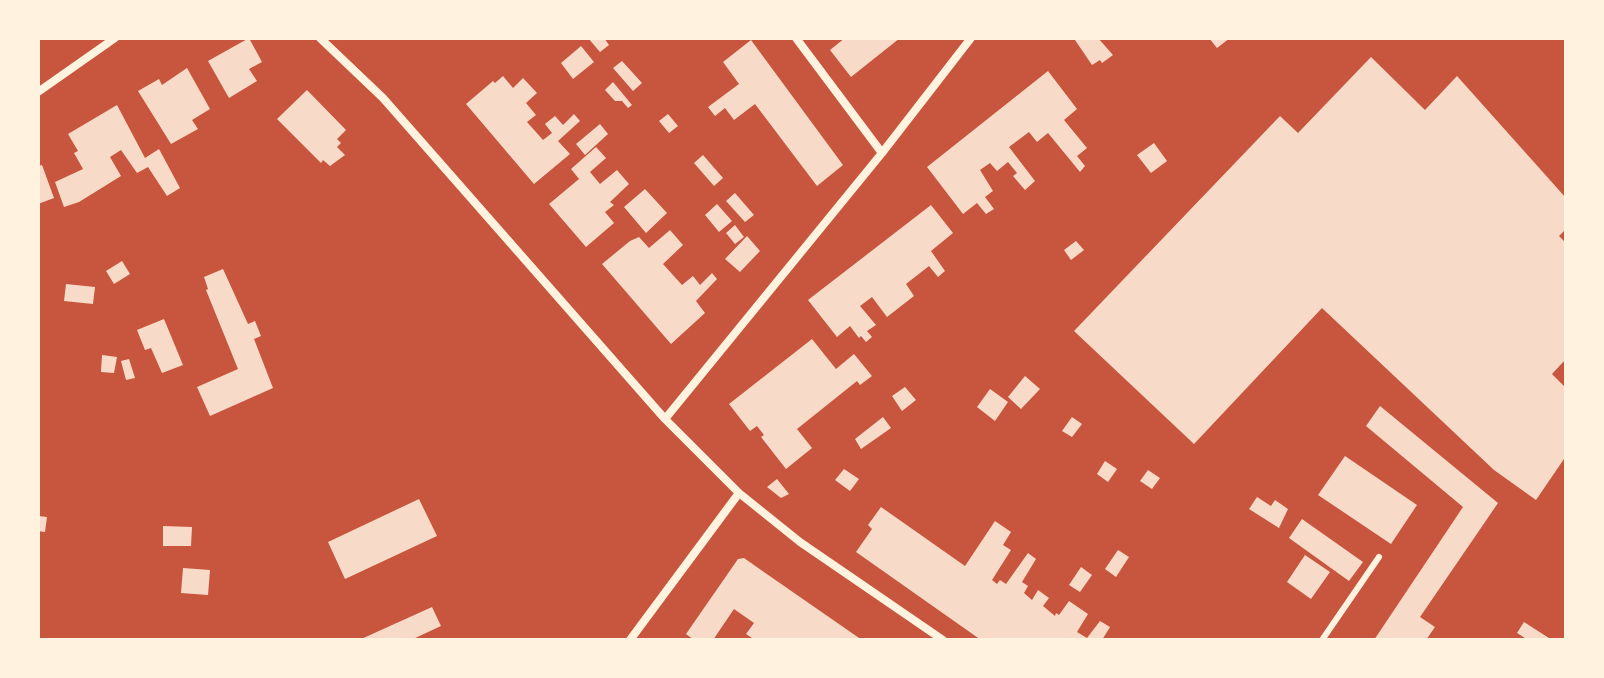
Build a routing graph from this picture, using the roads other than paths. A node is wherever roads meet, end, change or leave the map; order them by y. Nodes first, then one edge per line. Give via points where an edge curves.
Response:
1 (115, 38) edge
2 (320, 38) edge
3 (796, 38) edge
4 (971, 38) edge
5 (38, 92) edge
6 (882, 153) junction
7 (665, 419) junction
8 (739, 493) junction
9 (1379, 557) dead end
10 (630, 640) edge
11 (943, 640) edge
12 (1322, 640) edge

1 - 5 street
2 - 7 street via 383,98
3 - 6 street
4 - 6 street
6 - 7 street
7 - 8 street
8 - 10 street
8 - 11 street
9 - 12 lane

